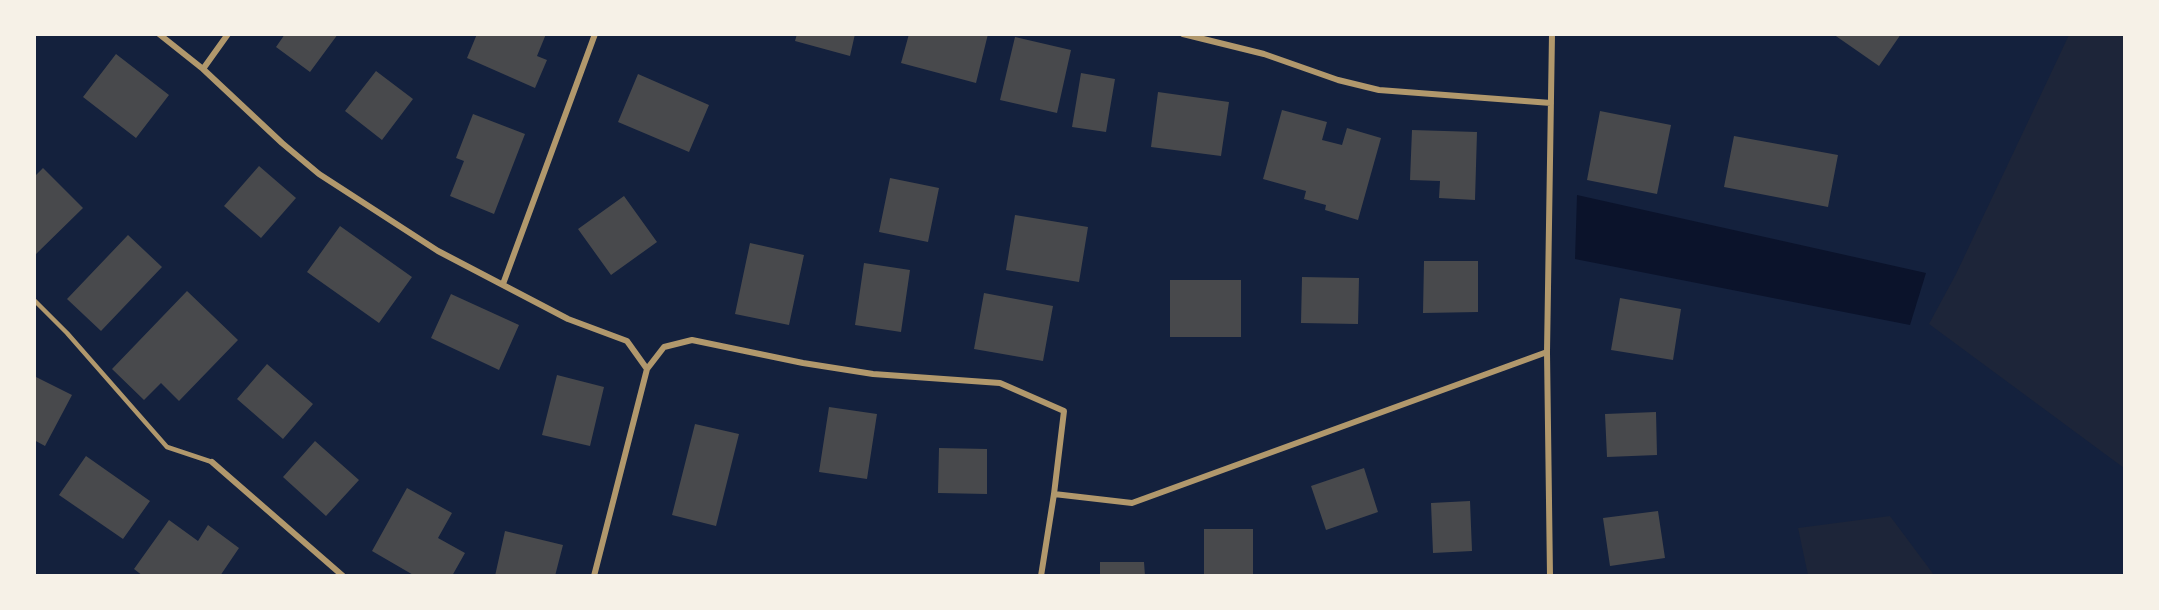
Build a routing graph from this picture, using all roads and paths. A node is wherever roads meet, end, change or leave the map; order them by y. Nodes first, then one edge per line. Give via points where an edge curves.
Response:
1 (159, 34) edge
2 (228, 34) edge
3 (595, 34) edge
4 (1183, 34) edge
5 (1552, 34) edge
6 (202, 69) junction
7 (1551, 103) junction
8 (503, 284) junction
9 (34, 300) edge
10 (1547, 352) junction
11 (647, 369) junction
12 (212, 462) joint
13 (1054, 494) junction
14 (343, 576) edge
15 (594, 576) edge
16 (1041, 576) edge
17 (1550, 576) edge

1 - 6 street
2 - 6 street
3 - 8 street
4 - 7 street via 1264,54 1379,90
5 - 7 street
6 - 8 street via 319,174 438,251
7 - 10 street
8 - 11 street via 568,319 627,341
9 - 12 lane via 167,447
10 - 13 street via 1132,503
10 - 17 street
11 - 13 street via 664,347 692,340 873,374 1000,383 1064,411
11 - 15 street
12 - 14 street
13 - 16 street

